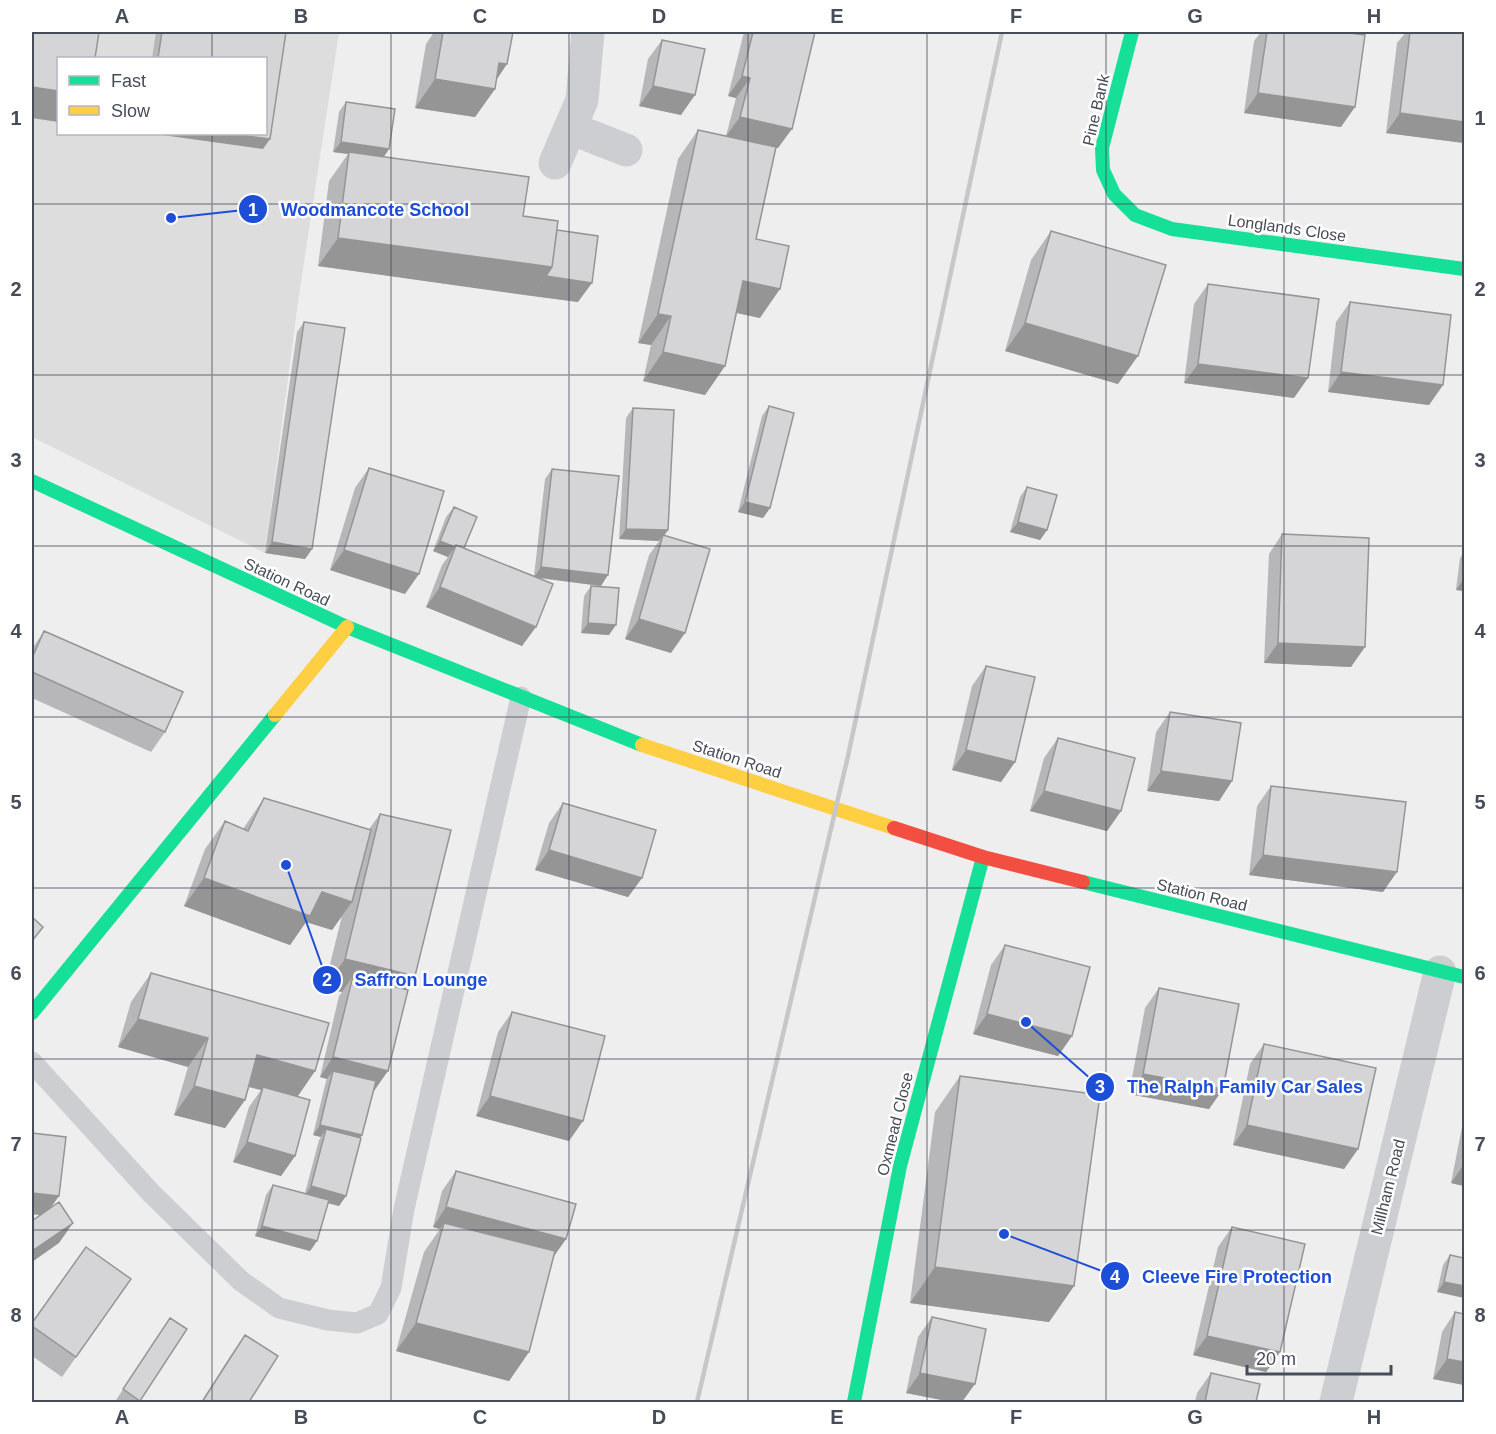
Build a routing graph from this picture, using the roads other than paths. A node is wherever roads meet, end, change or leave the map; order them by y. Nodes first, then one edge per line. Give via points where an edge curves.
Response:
1 (588, 32) edge
2 (1132, 32) edge
3 (570, 128) junction
4 (626, 150) dead end
5 (555, 163) dead end
6 (1114, 194) joint
7 (1464, 269) edge
8 (32, 482) edge
9 (347, 627) junction
10 (521, 697) junction
11 (983, 857) junction
12 (1452, 974) edge
13 (32, 1013) edge
14 (32, 1062) edge
15 (854, 1402) edge
16 (1336, 1402) edge

1 - 3 street via 582,100
2 - 6 street, Pine Bank via 1102,148 1103,170
3 - 4 street
3 - 5 street
6 - 7 street, Longlands Close via 1135,215 1172,229
8 - 9 street, Station Road
9 - 10 street, Station Road
9 - 13 street
10 - 11 street, Station Road via 630,741
10 - 14 lane via 404,1209 391,1288 378,1314 357,1323 328,1320 279,1308 241,1281 151,1193
11 - 12 street, Station Road
11 - 15 street, Oxmead Close via 900,1166
12 - 16 street, Millham Road

